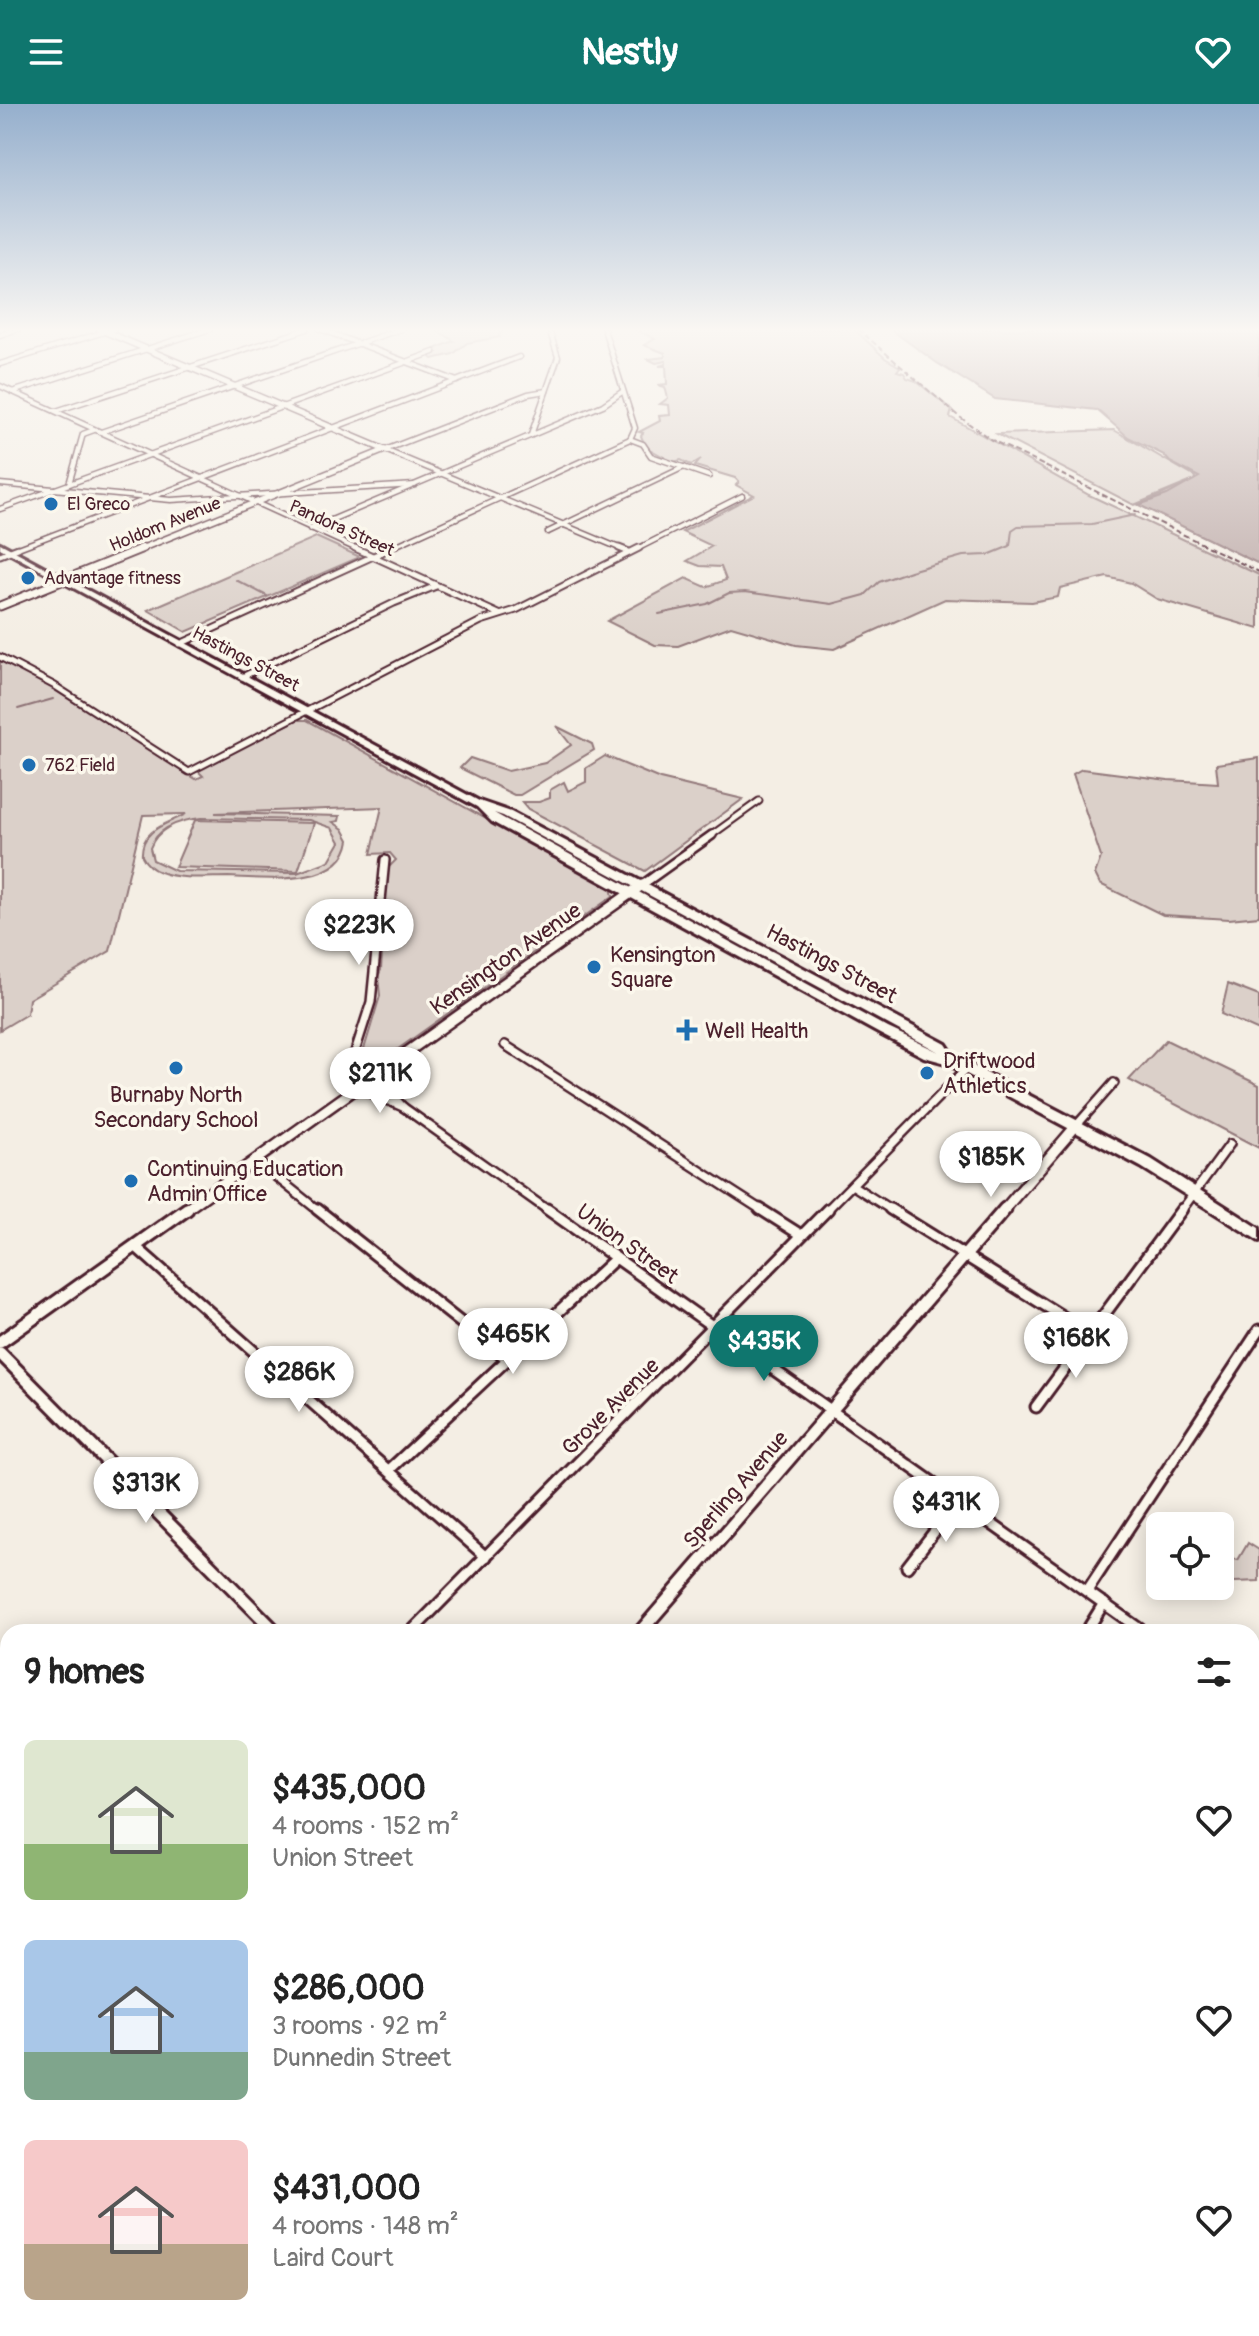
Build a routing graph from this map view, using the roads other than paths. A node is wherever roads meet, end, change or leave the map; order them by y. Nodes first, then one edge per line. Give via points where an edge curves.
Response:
1 (85, 433) edge
2 (102, 433) edge
3 (209, 433) edge
4 (318, 433) edge
5 (344, 433) edge
6 (428, 433) edge
7 (529, 433) edge
8 (535, 433) edge
9 (633, 433) edge
10 (531, 435) junction
11 (630, 439) junction
12 (385, 450) junction
13 (148, 455) junction
14 (684, 467) junction
15 (441, 474) junction
16 (709, 476) dead end
17 (199, 478) junction
18 (0, 484) edge
19 (69, 484) junction
20 (415, 485) junction
21 (54, 490) junction
22 (280, 492) junction
23 (237, 496) junction
24 (742, 496) dead end
25 (499, 498) junction
26 (146, 499) junction
27 (253, 503) junction
28 (0, 509) edge
29 (563, 525) junction
30 (310, 529) junction
31 (548, 532) dead end
32 (0, 545) edge
33 (11, 551) junction
34 (629, 552) junction
35 (0, 555) edge
36 (371, 556) junction
37 (64, 579) junction
38 (436, 586) junction
39 (0, 606) edge
40 (499, 614) junction
41 (180, 644) junction
42 (0, 657) edge
43 (242, 677) junction
44 (306, 712) junction
45 (759, 801) dead end
46 (475, 803) junction
47 (385, 860) dead end
48 (642, 885) junction
49 (630, 894) junction
50 (505, 1045) dead end
51 (950, 1059) junction
52 (967, 1068) junction
53 (378, 1072) junction
54 (1114, 1083) dead end
55 (357, 1087) junction
56 (403, 1107) junction
57 (1076, 1126) junction
58 (1230, 1144) dead end
59 (255, 1160) junction
60 (852, 1185) junction
61 (1195, 1193) junction
62 (801, 1235) junction
63 (1259, 1235) edge
64 (135, 1246) junction
65 (965, 1256) junction
66 (616, 1258) junction
67 (712, 1326) junction
68 (1259, 1330) edge
69 (1089, 1333) junction
70 (0, 1342) edge
71 (0, 1353) edge
72 (507, 1359) junction
73 (1036, 1407) dead end
74 (832, 1411) junction
75 (389, 1470) junction
76 (958, 1501) junction
77 (486, 1557) junction
78 (907, 1567) dead end
79 (1087, 1591) junction
80 (1104, 1603) junction
81 (268, 1624) edge
82 (419, 1624) edge
83 (647, 1624) edge
84 (1091, 1624) edge
85 (1133, 1624) edge

1 - 19 street
2 - 13 street, Pandora Street
3 - 13 street
4 - 17 street
5 - 12 street
6 - 12 street
7 - 10 street
8 - 10 street
9 - 11 street
10 - 15 street
11 - 14 street via 643,444 651,456
11 - 25 street
12 - 15 street
12 - 22 street, Holdom Avenue
13 - 17 street, Pandora Street
13 - 19 street
14 - 16 street
14 - 29 street
15 - 20 street
15 - 25 street
17 - 23 street, Pandora Street
17 - 26 street
18 - 21 street
19 - 21 street
20 - 22 street
20 - 30 street
21 - 26 street
21 - 28 street
22 - 23 street
22 - 27 street, Holdom Avenue
23 - 26 street
23 - 27 street, Pandora Street
24 - 34 street
25 - 29 street
25 - 36 street
26 - 33 street
27 - 30 street, Pandora Street
27 - 37 street, Holdom Avenue
29 - 31 street
29 - 34 street
30 - 36 street, Pandora Street
32 - 33 main road, Hastings Street
33 - 35 street
33 - 37 main road, Hastings Street
34 - 40 street
36 - 38 street, Pandora Street
36 - 41 street
37 - 39 street, Holdom Avenue
37 - 41 main road, Hastings Street
38 - 40 street, Pandora Street
38 - 43 street
40 - 44 street
41 - 43 main road, Hastings Street
42 - 44 street via 189,772
43 - 44 main road, Hastings Street
44 - 46 main road, Hastings Street
45 - 48 street, Kensington Avenue
46 - 48 main road, Hastings Street via 507,814
46 - 49 main road, Hastings Street via 496,820
47 - 53 street via 371,1002 354,1055
48 - 49 street, Kensington Avenue
48 - 51 main road, Hastings Street via 942,1047
49 - 51 main road, Hastings Street via 928,1054
49 - 53 street, Kensington Avenue
50 - 62 street
51 - 52 main road, Hastings Street
52 - 57 main road, Hastings Street
52 - 60 street, Grove Avenue
53 - 55 street, Kensington Avenue
53 - 56 street, Union Street
54 - 57 street, Sperling Avenue
55 - 56 street, Union Street
55 - 59 street, Kensington Avenue
56 - 66 street, Union Street
57 - 61 main road, Hastings Street
57 - 65 street, Sperling Avenue
58 - 61 street
59 - 64 street, Kensington Avenue
59 - 72 street
60 - 62 street, Grove Avenue
60 - 65 street
61 - 63 main road, Hastings Street
61 - 69 street
62 - 67 street, Grove Avenue
64 - 70 street, Kensington Avenue
64 - 75 street
65 - 69 street
65 - 74 street, Sperling Avenue
66 - 67 street, Union Street
66 - 72 street
67 - 74 street, Union Street
67 - 77 street, Grove Avenue
68 - 79 street
69 - 73 street
71 - 81 street
72 - 75 street
74 - 76 street, Union Street
74 - 83 street, Sperling Avenue
75 - 77 street
76 - 78 street
76 - 79 street, Union Street
77 - 82 street, Grove Avenue
79 - 80 street, Union Street
80 - 84 street
80 - 85 street, Union Street

